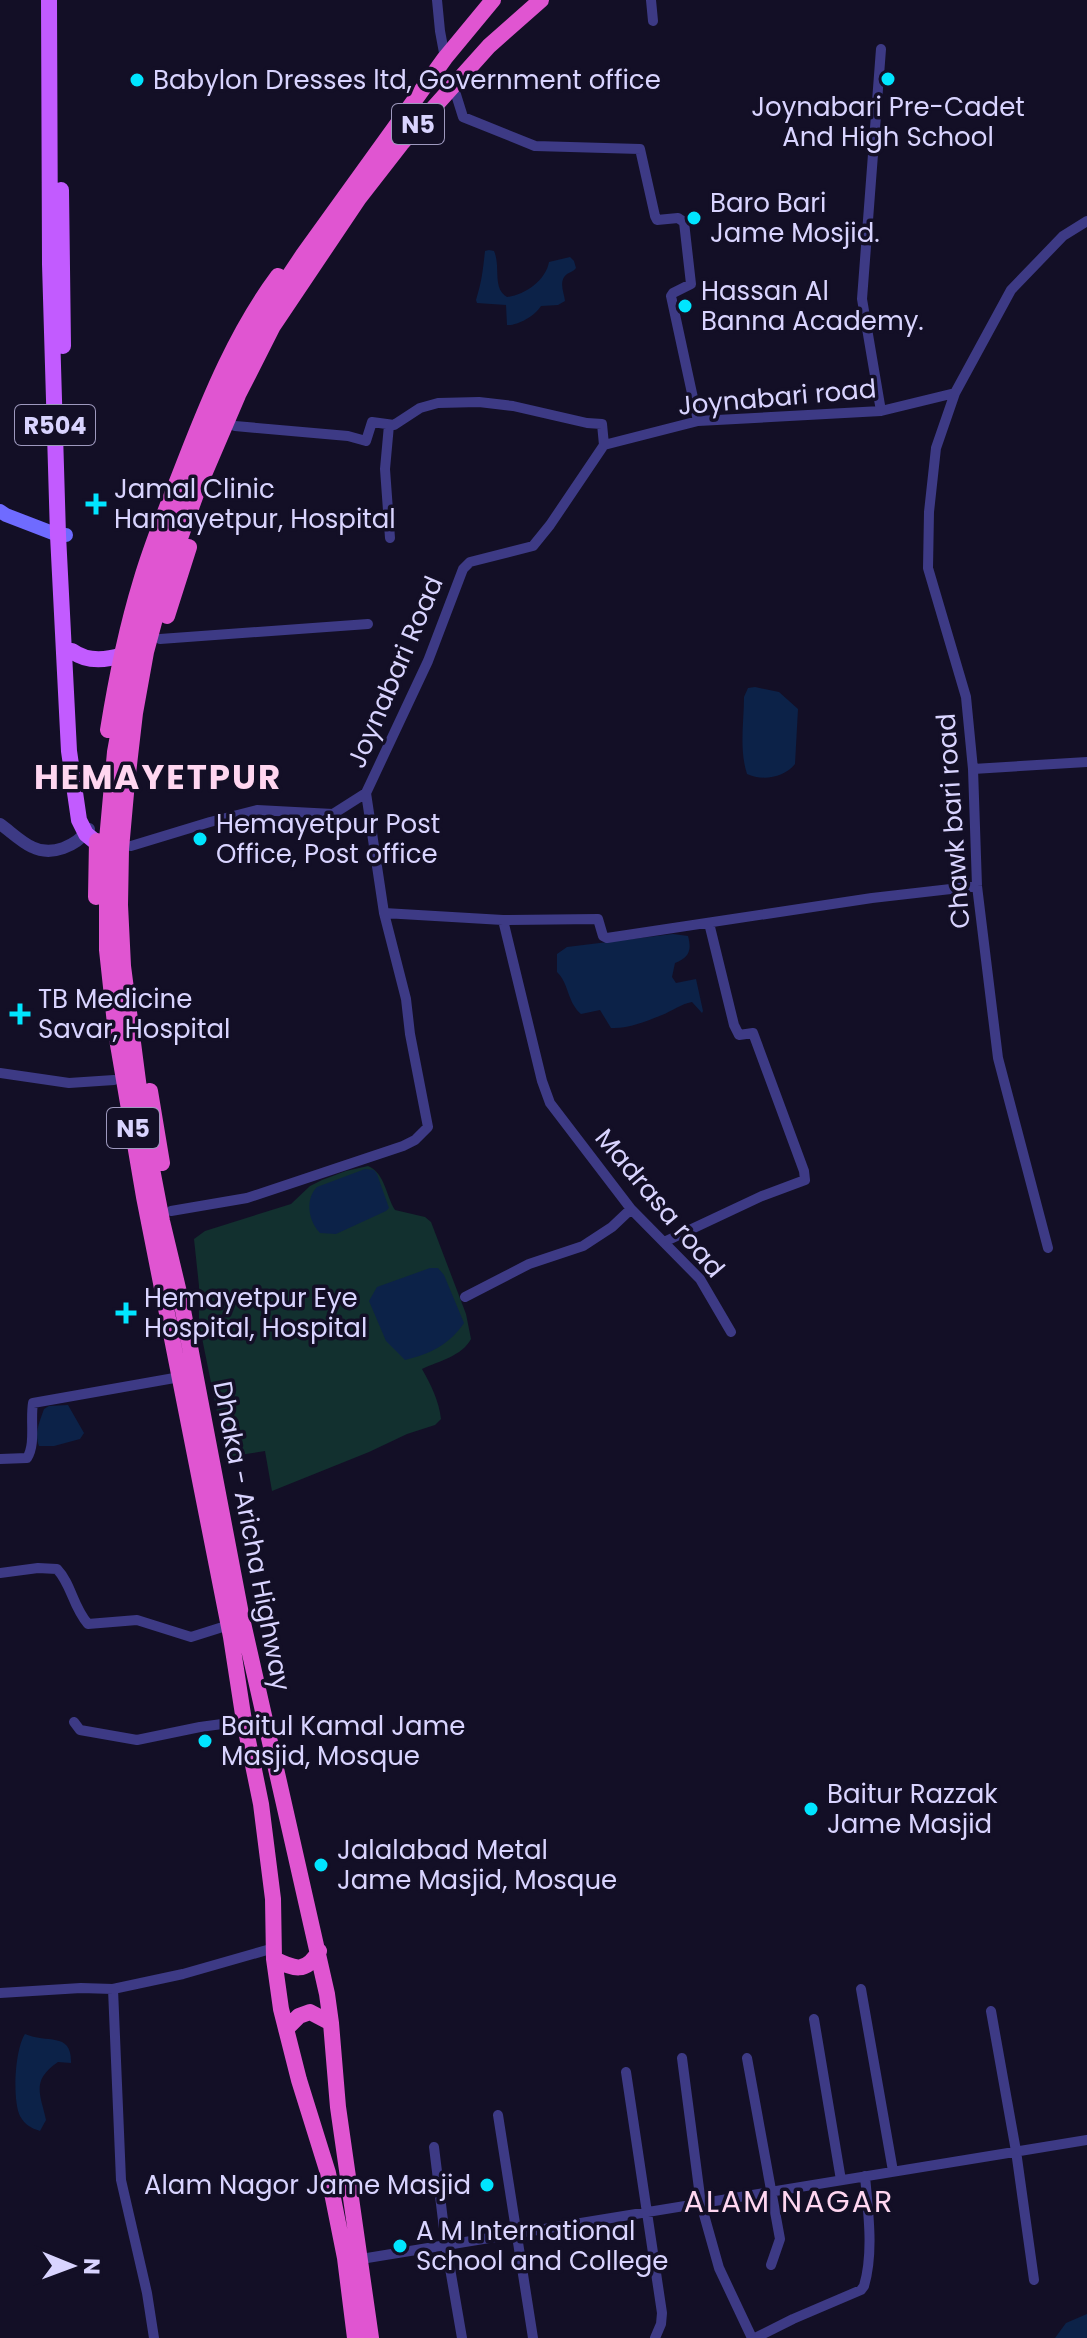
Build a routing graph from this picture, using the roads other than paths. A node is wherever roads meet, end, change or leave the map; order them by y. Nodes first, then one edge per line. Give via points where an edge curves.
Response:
1 (49, 0) edge
2 (59, 0) edge
3 (437, 0) edge
4 (493, 0) edge
5 (541, 0) edge
6 (651, 0) edge
7 (653, 21) dead end
8 (881, 49) dead end
9 (445, 58) junction
10 (453, 85) junction
11 (1087, 221) edge
12 (308, 260) junction
13 (955, 393) junction
14 (881, 411) junction
15 (698, 421) junction
16 (392, 425) junction
17 (235, 426) junction
18 (604, 445) junction
19 (0, 511) edge
20 (62, 535) junction
21 (390, 538) dead end
22 (368, 624) dead end
23 (160, 639) junction
24 (72, 651) junction
25 (122, 655) junction
26 (1087, 762) edge
27 (973, 769) junction
28 (366, 793) junction
29 (0, 824) edge
30 (93, 834) junction
31 (131, 846) junction
32 (977, 886) junction
33 (384, 913) junction
34 (503, 920) junction
35 (709, 923) junction
36 (0, 1073) edge
37 (114, 1080) junction
38 (631, 1209) junction
39 (171, 1211) junction
40 (664, 1242) junction
41 (1048, 1248) dead end
42 (465, 1297) dead end
43 (175, 1308) junction
44 (731, 1332) dead end
45 (180, 1377) junction
46 (0, 1459) edge
47 (0, 1573) edge
48 (229, 1625) junction
49 (244, 1721) junction
50 (74, 1722) dead end
51 (319, 1951) junction
52 (274, 1954) junction
53 (113, 1989) junction
54 (861, 1989) dead end
55 (0, 1993) edge
56 (991, 2011) dead end
57 (814, 2019) dead end
58 (331, 2023) junction
59 (286, 2029) junction
60 (682, 2058) dead end
61 (747, 2058) dead end
62 (626, 2072) dead end
63 (498, 2115) dead end
64 (1087, 2140) edge
65 (434, 2147) dead end
66 (1016, 2151) junction
67 (893, 2171) junction
68 (865, 2176) junction
69 (841, 2180) junction
70 (772, 2192) junction
71 (701, 2204) junction
72 (647, 2212) junction
73 (516, 2233) junction
74 (446, 2245) junction
75 (361, 2259) junction
76 (771, 2265) dead end
77 (1034, 2280) dead end
78 (154, 2338) edge
79 (355, 2338) edge
80 (371, 2338) edge
81 (462, 2338) edge
82 (533, 2338) edge
83 (655, 2338) edge
84 (753, 2338) edge

1 - 20 main road, R504 via 50,264
2 - 20 main road, R504
3 - 9 street
4 - 9 highway, Dhaka - Aricha Highway / N5
5 - 10 highway, Dhaka - Aricha Highway / N5
6 - 7 street
8 - 14 street via 862,299
9 - 12 highway, Dhaka - Aricha Highway / N5
10 - 12 highway, Dhaka - Aricha Highway / N5
10 - 15 street via 463,117 535,146 640,149 657,220 684,222 691,284 671,296
11 - 13 street, Chawk bari road via 1063,236 1011,290
12 - 17 highway via 305,291
12 - 25 highway via 282,271 260,301 203,414 141,580
12 - 43 highway, Dhaka - Aricha Highway / N5 via 238,395 199,486 167,574 133,727 121,849 123,966
13 - 14 street, Joynabari road
13 - 27 street, Chawk bari road via 936,448 928,568 966,697
14 - 15 street, Joynabari road
15 - 18 street, Joynabari road
16 - 17 street via 372,422 366,441
16 - 18 street via 438,403 479,402 602,424
16 - 21 street via 385,469
17 - 23 highway
18 - 28 street, Joynabari Road via 533,546 470,562 463,569 428,661
19 - 20 main road
20 - 24 main road, R504
20 - 30 main road, R504 via 69,751 79,820
22 - 23 street
23 - 31 highway via 142,730
24 - 25 main road via 82,658
24 - 30 main road, R504 via 77,750
25 - 30 highway
26 - 27 street
27 - 32 street, Chawk bari road
28 - 31 street, Joynabari Road via 333,814 257,810
28 - 33 street
29 - 30 street via 32,848 48,852
30 - 37 highway via 101,995
31 - 39 highway via 134,975
32 - 35 street
32 - 41 street, Chawk bari road via 998,1058
33 - 34 street
33 - 39 street via 406,999 426,1130 403,1146 268,1192
34 - 35 street via 598,919 607,938
34 - 38 street, Madrasa road via 550,1103
35 - 40 street via 734,1025 739,1035 753,1033 805,1180
36 - 37 street via 69,1083
37 - 43 highway via 152,1283
38 - 40 street, Madrasa road
38 - 42 street via 583,1246 529,1264
39 - 43 highway via 179,1261
40 - 44 street, Madrasa road via 700,1279
43 - 45 highway, Dhaka - Aricha Highway / N5
43 - 51 highway, Dhaka - Aricha Highway / N5
45 - 46 street via 33,1403 32,1451 27,1458
45 - 48 highway, Dhaka - Aricha Highway / N5
47 - 48 street via 57,1569 88,1624 137,1620 191,1637
48 - 49 highway, Dhaka - Aricha Highway / N5
49 - 50 street via 137,1740 80,1730
49 - 52 highway, Dhaka - Aricha Highway / N5 via 266,1839
51 - 52 highway via 312,1963 290,1967
51 - 58 highway, Dhaka - Aricha Highway / N5
52 - 53 street
52 - 59 highway, Dhaka - Aricha Highway / N5
53 - 55 street
53 - 78 street via 121,2180
54 - 67 street
56 - 66 street
57 - 69 street
58 - 59 highway via 310,2012
58 - 75 highway, Dhaka - Aricha Highway / N5
59 - 79 highway, Dhaka - Aricha Highway / N5 via 328,2173
60 - 71 street
61 - 70 street
62 - 72 street
63 - 73 street
64 - 66 street
65 - 74 street
66 - 67 street
66 - 77 street
67 - 68 street
68 - 69 street
68 - 84 street via 869,2215 864,2286
69 - 70 street
70 - 71 street
70 - 76 street via 780,2239
71 - 72 street
71 - 84 street via 719,2268
72 - 73 street
72 - 83 street via 662,2313
73 - 74 street
73 - 82 street
74 - 75 street
74 - 81 street
75 - 80 highway, Dhaka - Aricha Highway / N5

